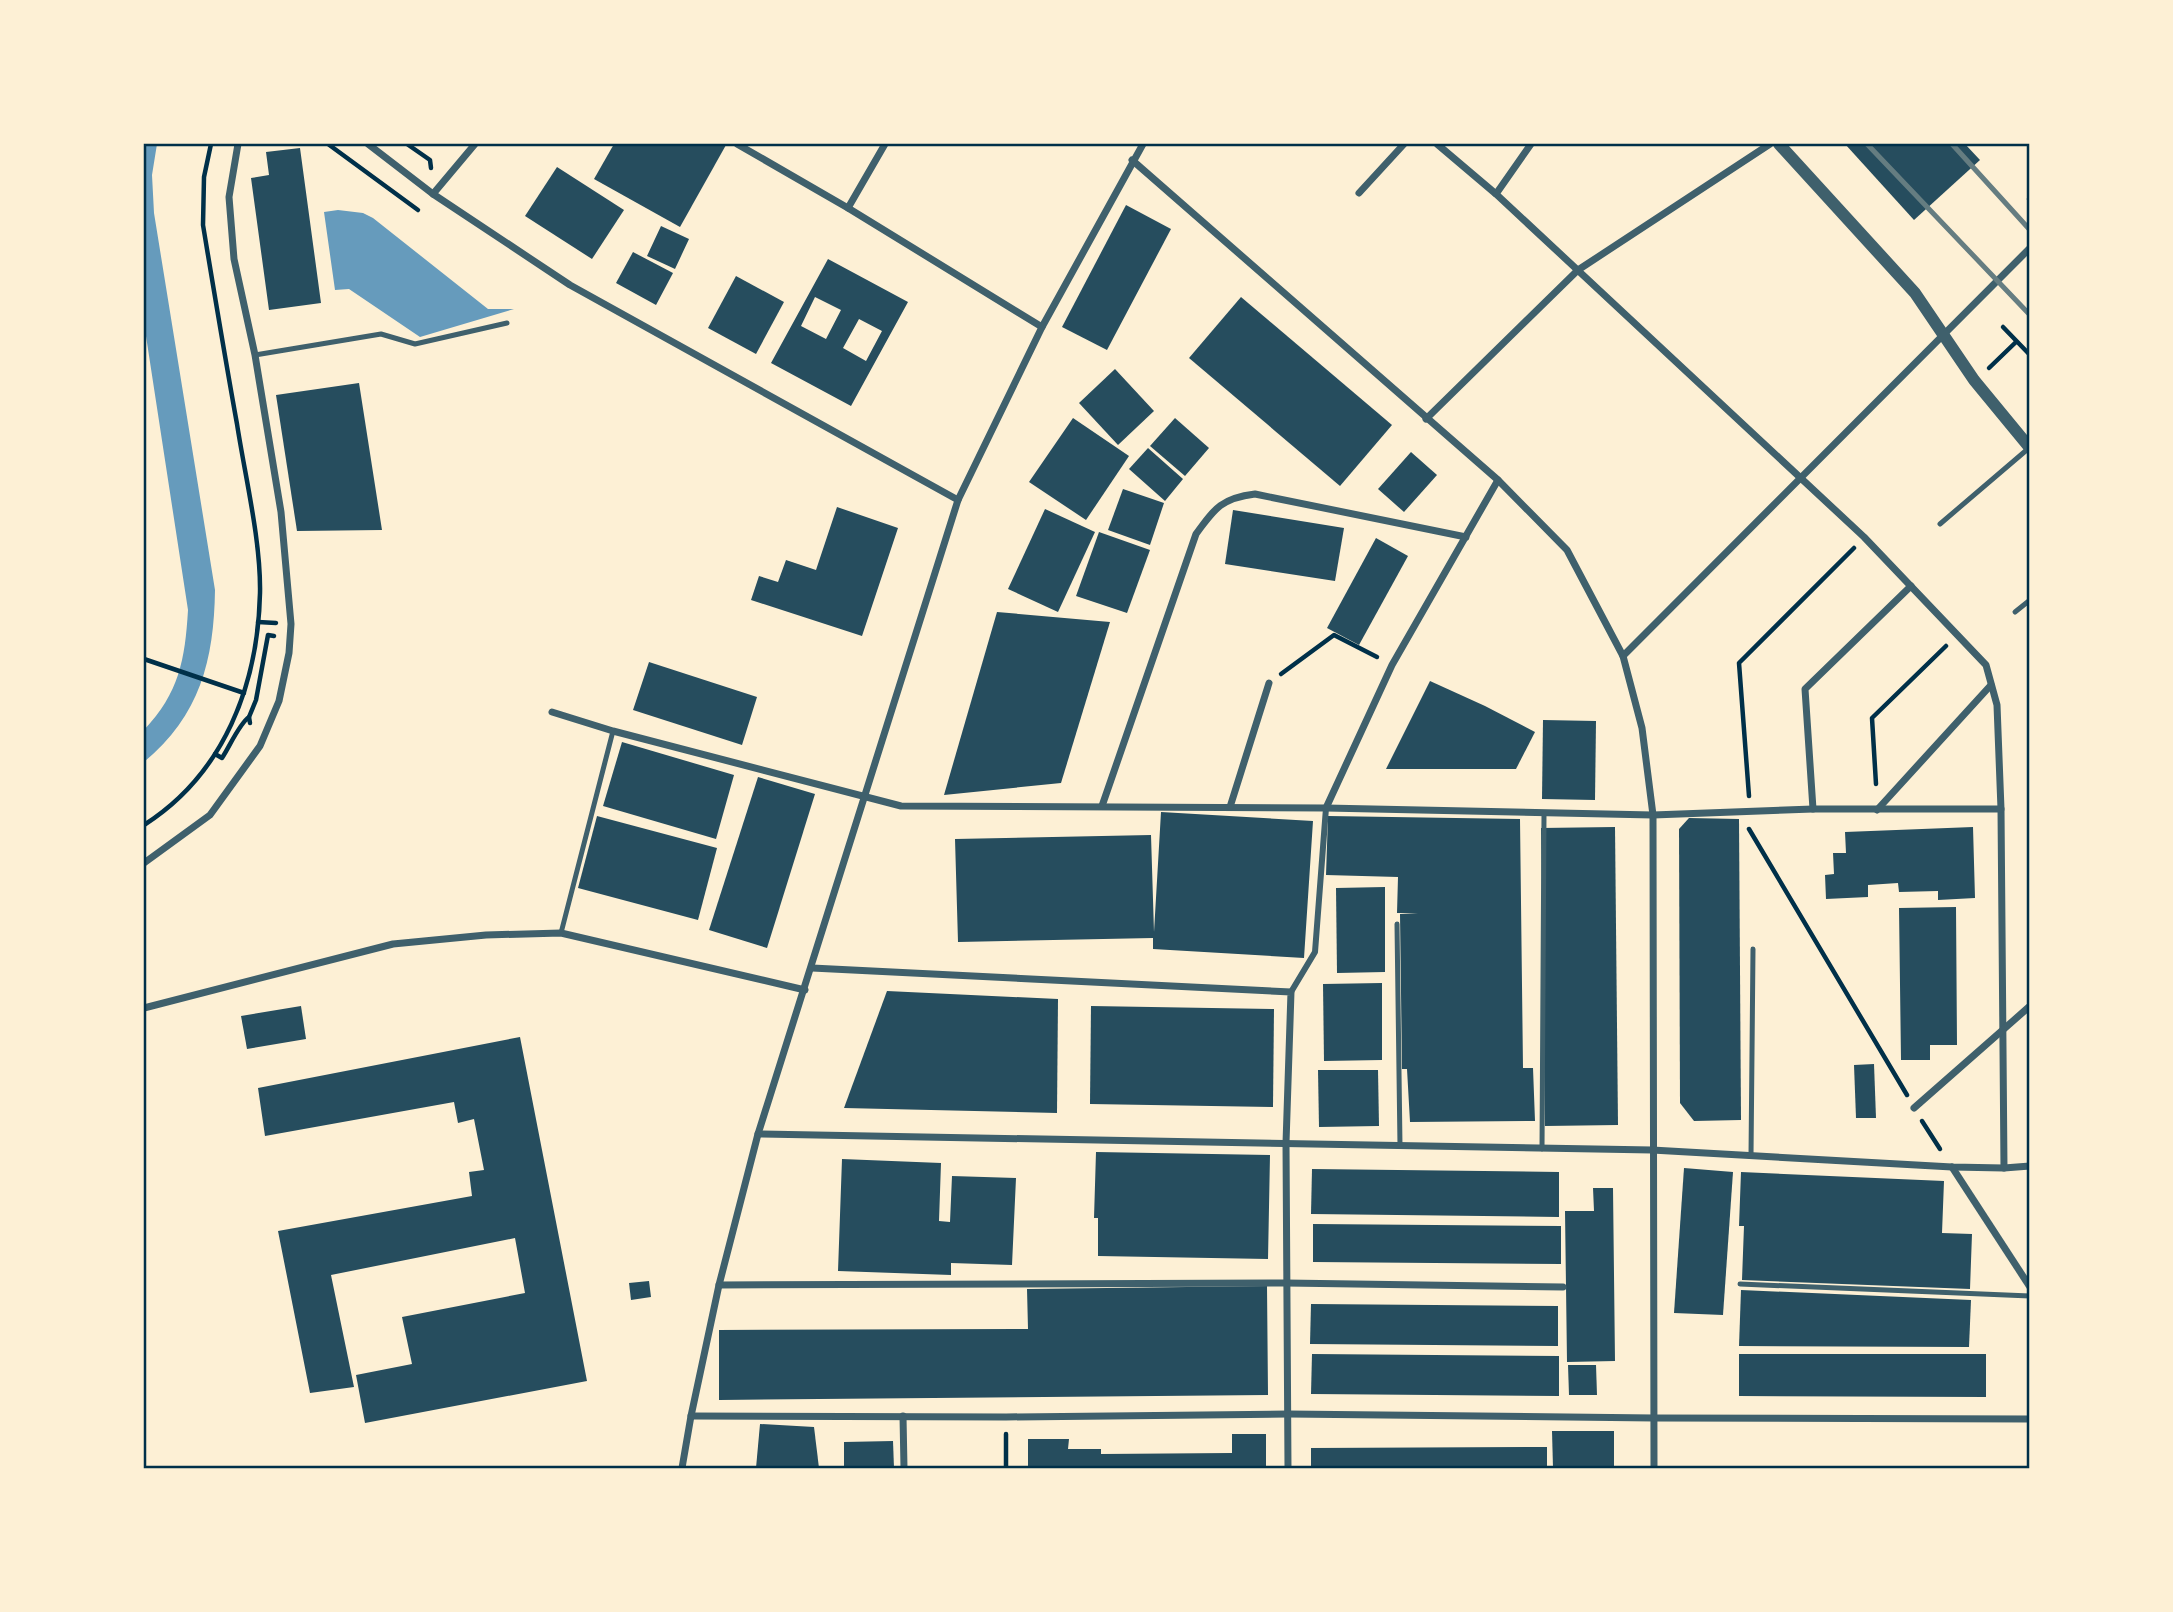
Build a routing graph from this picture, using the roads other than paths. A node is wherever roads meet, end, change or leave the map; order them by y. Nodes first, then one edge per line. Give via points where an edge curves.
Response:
1 (238, 144) edge
2 (368, 144) edge
3 (475, 144) edge
4 (737, 144) edge
5 (885, 144) edge
6 (1143, 144) edge
7 (1404, 144) edge
8 (1437, 144) edge
9 (1531, 144) edge
10 (1770, 144) edge
11 (1779, 144) edge
12 (1132, 160) junction
13 (1359, 193) dead end
14 (433, 194) junction
15 (1496, 194) junction
16 (848, 208) junction
17 (2029, 248) edge
18 (1578, 270) junction
19 (506, 323) dead end
20 (1042, 327) junction
21 (1943, 335) junction
22 (255, 355) junction
23 (1426, 419) junction
24 (2029, 448) edge
25 (1800, 478) junction
26 (1498, 480) junction
27 (958, 500) junction
28 (1940, 524) dead end
29 (1466, 537) junction
30 (1911, 586) junction
31 (2029, 600) edge
32 (2015, 612) dead end
33 (1623, 656) junction
34 (1269, 683) road end
35 (1991, 685) junction
36 (552, 712) dead end
37 (613, 731) junction
38 (865, 798) junction
39 (1101, 806) junction
40 (1230, 807) junction
41 (1326, 808) junction
42 (1812, 809) junction
43 (2001, 809) junction
44 (1877, 810) junction
45 (1544, 814) junction
46 (1653, 815) junction
47 (144, 863) edge
48 (1397, 924) dead end
49 (561, 933) junction
50 (1753, 949) dead end
51 (812, 968) junction
52 (805, 990) junction
53 (1291, 992) junction
54 (2029, 1006) edge
55 (144, 1008) edge
56 (2003, 1029) junction
57 (1914, 1108) road end
58 (758, 1134) junction
59 (1286, 1143) junction
60 (1400, 1146) junction
61 (1542, 1149) junction
62 (1652, 1150) junction
63 (1751, 1156) junction
64 (2029, 1166) edge
65 (1952, 1167) junction
66 (2004, 1168) junction
67 (1286, 1283) junction
68 (1740, 1284) dead end
69 (719, 1285) junction
70 (1563, 1287) dead end
71 (2029, 1287) edge
72 (2029, 1296) edge
73 (1288, 1414) junction
74 (691, 1416) junction
75 (903, 1416) junction
76 (1654, 1418) junction
77 (2029, 1419) edge
78 (682, 1468) edge
79 (904, 1468) edge
80 (1288, 1468) edge
81 (1654, 1468) edge

1 - 22 street via 229,197 234,259
2 - 14 street
3 - 14 street
4 - 16 street
5 - 16 street
6 - 12 street
7 - 13 street
8 - 15 street
9 - 15 street
10 - 18 street
11 - 21 street via 1915,293
12 - 20 street
12 - 23 street
14 - 27 street via 570,285
15 - 18 street
16 - 20 street
17 - 21 street
18 - 23 street
18 - 25 street
19 - 22 lane via 415,344 381,334
20 - 27 street
21 - 24 street
21 - 25 street
22 - 47 street via 281,512 291,624 279,701 260,746 210,815
23 - 26 street
24 - 28 lane
25 - 30 street
25 - 33 street
26 - 29 street
26 - 33 street via 1567,550
27 - 38 street
29 - 39 street via 1255,494 1236,496 1216,507 1196,534
29 - 41 street via 1392,665
30 - 35 street via 1986,665
30 - 42 street via 1805,689
31 - 32 lane
33 - 46 street via 1642,728
34 - 40 street
35 - 43 street via 1997,705
35 - 44 street
36 - 37 street
37 - 38 street
37 - 49 lane
38 - 39 street via 901,806
38 - 51 street
39 - 40 street
40 - 41 street
41 - 45 street
41 - 53 street via 1315,952
42 - 44 street
42 - 46 street
43 - 44 street
43 - 56 street
45 - 46 street
45 - 61 lane
46 - 62 street
48 - 60 lane
49 - 52 street
49 - 55 street via 393,944
50 - 63 lane
51 - 52 street
51 - 53 street
52 - 58 street
53 - 59 street
54 - 56 street
56 - 57 street
56 - 66 street
58 - 59 street
58 - 69 street
59 - 60 street
59 - 67 street
60 - 61 street
61 - 62 street
62 - 63 street
62 - 76 street
63 - 65 street
64 - 66 street
65 - 66 street
65 - 71 street
67 - 69 street
67 - 70 street
67 - 73 street
68 - 72 lane
69 - 74 street
73 - 75 street
73 - 76 street
73 - 80 street
74 - 75 street
74 - 78 street
75 - 79 street
76 - 77 street
76 - 81 street

